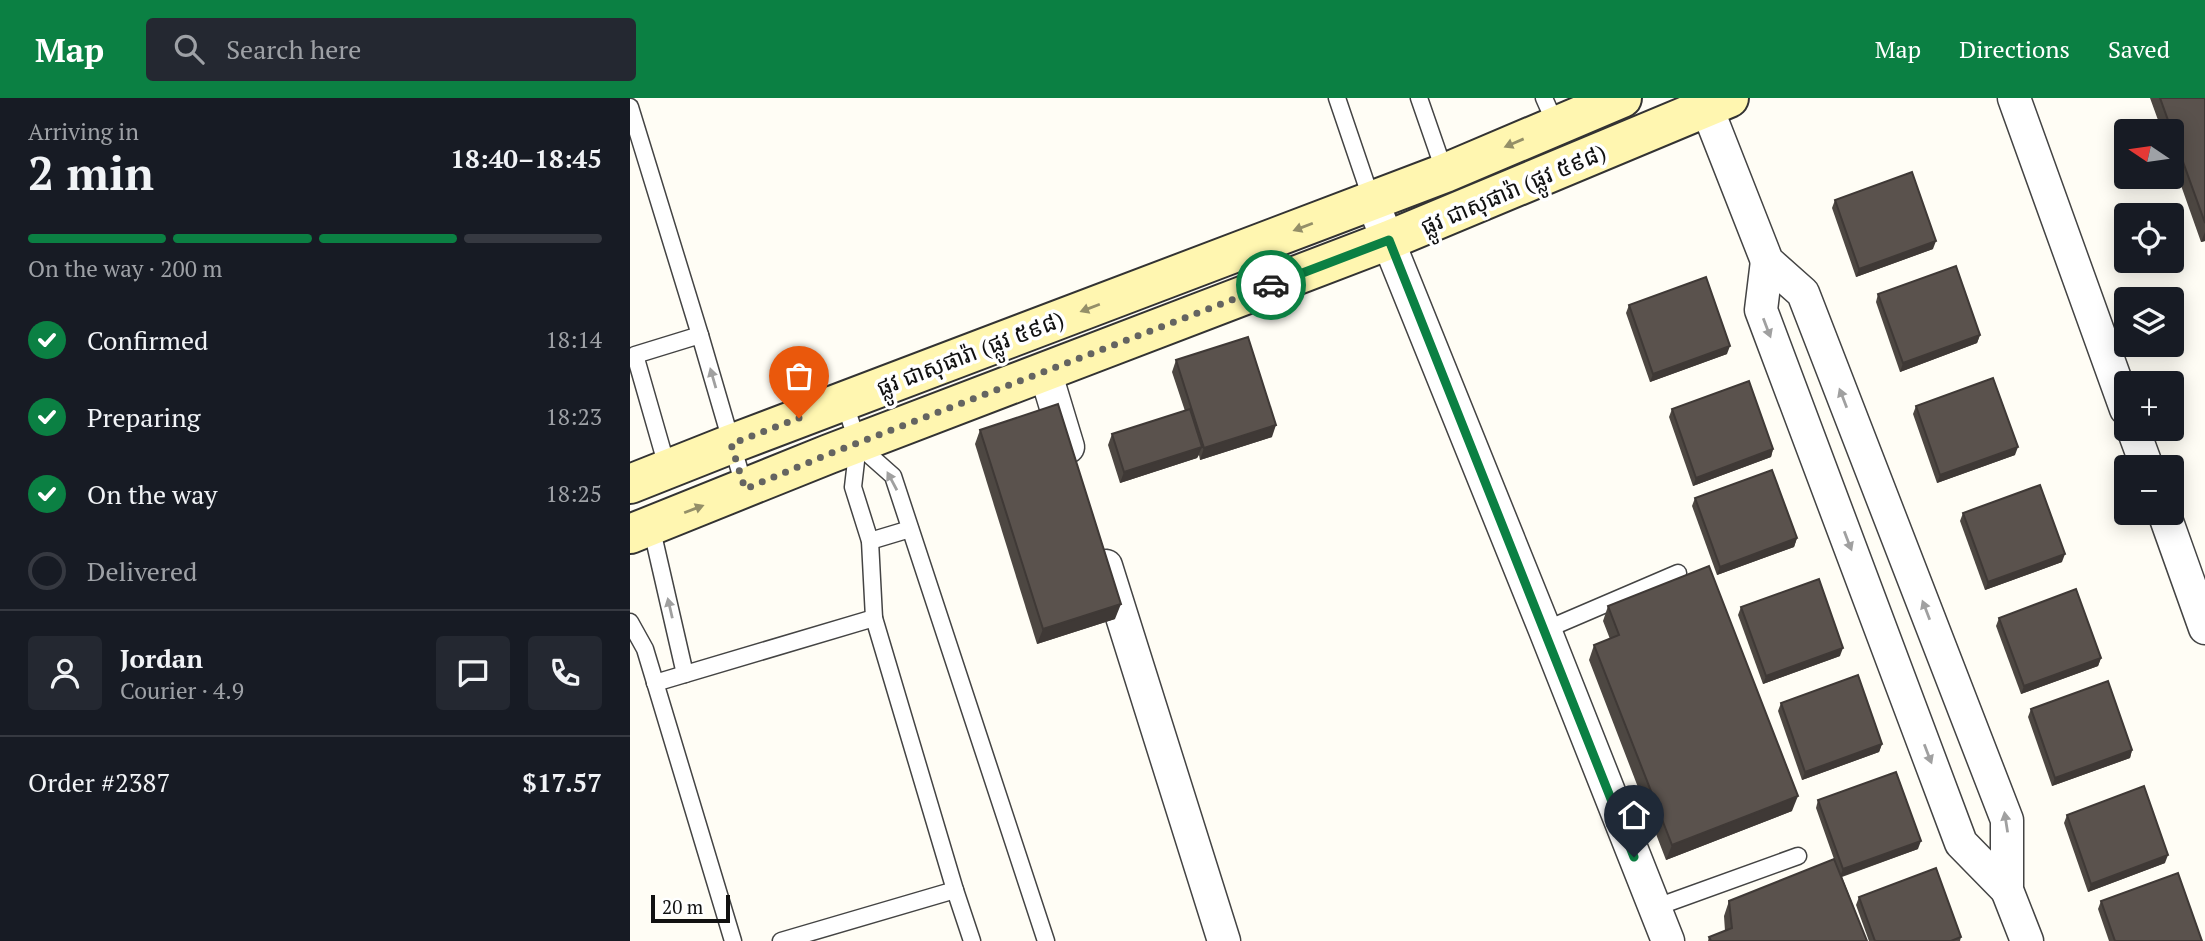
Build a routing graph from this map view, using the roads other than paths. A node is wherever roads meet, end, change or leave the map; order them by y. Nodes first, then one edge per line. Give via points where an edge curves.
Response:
1 (1337, 98) edge
2 (1419, 98) edge
3 (2014, 98) edge
4 (1713, 101) edge
5 (631, 107) edge
6 (1550, 112) edge
7 (1639, 117) edge
8 (1445, 173) junction
9 (1372, 201) junction
10 (1389, 240) junction
11 (1767, 261) junction
12 (701, 335) junction
13 (1045, 371) junction
14 (2114, 376) edge
15 (844, 401) junction
16 (731, 444) junction
17 (858, 444) junction
18 (668, 470) junction
19 (1077, 476) edge
20 (630, 484) edge
21 (745, 489) junction
22 (2168, 525) edge
23 (910, 529) junction
24 (640, 530) edge
25 (870, 541) junction
26 (1098, 542) edge
27 (1678, 573) dead end
28 (874, 618) junction
29 (630, 622) edge
30 (2205, 628) edge
31 (1545, 630) junction
32 (685, 674) junction
33 (655, 683) junction
34 (1798, 856) dead end
35 (955, 890) junction
36 (2007, 890) junction
37 (1654, 908) junction
38 (733, 941) edge
39 (781, 941) edge
40 (972, 941) edge
41 (1046, 941) edge
42 (1224, 941) edge
43 (1668, 941) edge
44 (2026, 941) edge

1 - 9 lane
2 - 8 lane
3 - 14 street
4 - 7 main road, ផ្លូវ ជាសុផារ៉ា (ផ្លូវ ៥៩៨)
4 - 11 street
5 - 12 lane
6 - 7 main road, ផ្លូវ ជាសុផារ៉ា (ផ្លូវ ៥៩៨)
6 -> 8 main road, ផ្លូវ ជាសុផារ៉ា (ផ្លូវ ៥៩៨)
7 - 10 main road, ផ្លូវ ជាសុផារ៉ា (ផ្លូវ ៥៩៨)
8 - 9 main road, ផ្លូវ ជាសុផារ៉ា (ផ្លូវ ៥៩៨)
9 - 10 street
9 -> 15 main road, ផ្លូវ ជាសុផារ៉ា (ផ្លូវ ៥៩៨)
10 - 13 main road, ផ្លូវ ជាសុផារ៉ា (ផ្លូវ ៥៩៨)
10 - 31 street
36 -> 11 street via 2007,820 1803,293
11 -> 36 street via 1761,310 1961,843
16 -> 12 lane
12 - 18 lane via 635,355
13 - 17 main road, ផ្លូវ ជាសុផារ៉ា (ផ្លូវ ៥៩៨)
13 - 19 street
15 - 16 main road, ផ្លូវ ជាសុផារ៉ា (ផ្លូវ ៥៩៨)
15 - 17 lane
16 - 18 main road, ផ្លូវ ជាសុផារ៉ា (ផ្លូវ ៥៩៨)
16 - 21 lane
17 - 21 main road, ផ្លូវ ជាសុផារ៉ា (ផ្លូវ ៥៩៨)
23 -> 17 lane via 893,476
17 - 25 lane via 853,487
18 - 20 main road, ផ្លូវ ជាសុផារ៉ា (ផ្លូវ ៥៩៨)
24 -> 21 main road, ផ្លូវ ជាសុផារ៉ា (ផ្លូវ ៥៩៨)
22 - 30 street
23 - 25 lane
23 - 41 lane
32 -> 24 lane
25 - 28 lane
26 - 42 street
27 - 31 lane
28 - 32 lane
28 - 35 lane
29 - 33 lane via 645,649
31 - 37 street
32 - 33 lane
33 - 38 lane
34 - 37 lane
35 - 39 lane
35 - 40 lane
36 - 44 street
37 - 43 street

